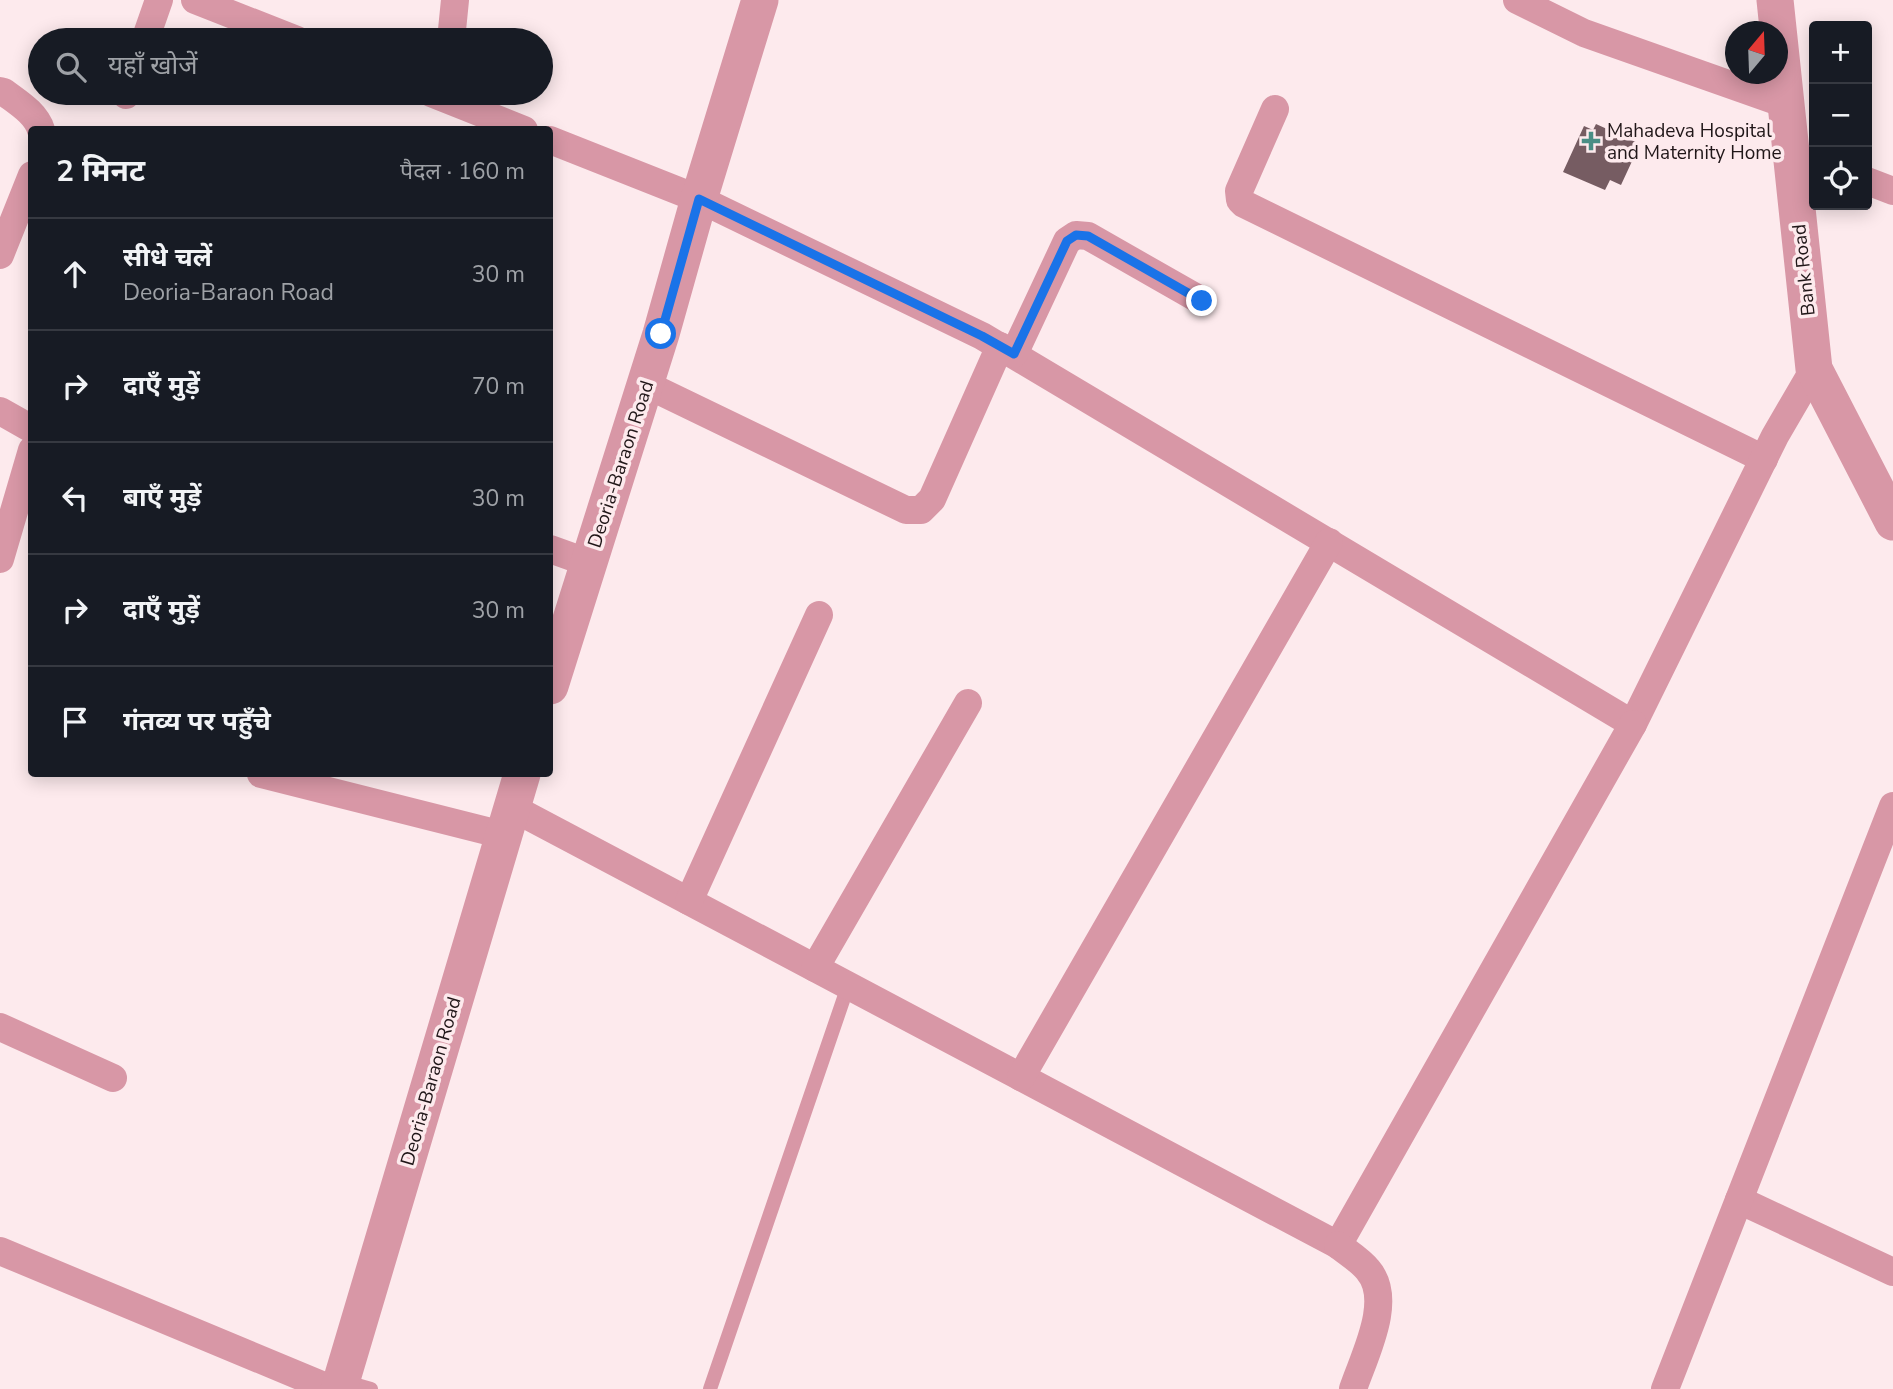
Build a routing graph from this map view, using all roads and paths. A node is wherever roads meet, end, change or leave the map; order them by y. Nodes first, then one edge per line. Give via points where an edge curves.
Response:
1 (159, 0) edge
2 (195, 0) edge
3 (455, 0) edge
4 (760, 0) edge
5 (1517, 0) edge
6 (1775, 0) edge
7 (149, 28) edge
8 (267, 28) edge
9 (452, 28) edge
10 (0, 91) edge
11 (1785, 104) junction
12 (466, 105) edge
13 (1275, 109) dead end
14 (39, 126) edge
15 (515, 126) edge
16 (553, 140) edge
17 (1802, 155) edge
18 (1872, 183) edge
19 (28, 185) edge
20 (1893, 191) edge
21 (699, 199) junction
22 (0, 255) edge
23 (1202, 301) dead end
24 (1007, 350) junction
25 (1814, 369) junction
26 (645, 384) junction
27 (0, 411) edge
28 (28, 427) edge
29 (1764, 459) junction
30 (28, 464) edge
31 (1893, 522) edge
32 (1329, 542) junction
33 (553, 550) edge
34 (0, 559) edge
35 (589, 563) junction
36 (819, 615) dead end
37 (553, 677) edge
38 (968, 703) dead end
39 (1633, 724) junction
40 (285, 777) edge
41 (512, 805) edge
42 (1893, 806) edge
43 (688, 901) junction
44 (815, 968) junction
45 (848, 986) junction
46 (0, 1027) edge
47 (1021, 1077) junction
48 (113, 1079) dead end
49 (1739, 1199) junction
50 (1338, 1245) junction
51 (0, 1251) edge
52 (1893, 1272) edge
53 (346, 1387) edge
54 (710, 1389) edge
55 (1353, 1389) edge
56 (1665, 1389) edge

1 - 7 street
2 - 8 street
3 - 9 street
4 - 21 street, Deoria-Baraon Road
5 - 11 street via 1584,33
6 - 11 street, Bank Road
10 - 14 street via 27,109
11 - 17 street, Bank Road
12 - 15 street
13 - 29 street via 1239,191 1244,204
16 - 21 street
17 - 25 street, Bank Road
18 - 20 street
19 - 22 street
21 - 24 street
21 - 26 street, Deoria-Baraon Road
23 - 24 street via 1088,236 1076,235 1067,241
24 - 26 street via 932,499 921,510 906,510
24 - 32 street
25 - 29 street
25 - 31 street, Bank Road
26 - 35 street, Deoria-Baraon Road
27 - 28 street
29 - 39 street
30 - 34 street
32 - 39 street
32 - 47 street
33 - 35 street
35 - 37 street, Deoria-Baraon Road
36 - 43 street
38 - 44 street
39 - 50 street
40 - 41 street
41 - 43 street
41 - 53 street, Deoria-Baraon Road
42 - 49 street
43 - 44 street
44 - 45 street
45 - 47 street
45 - 54 lane
46 - 48 street
47 - 50 street
49 - 52 street
49 - 56 street
50 - 55 street via 1368,1270 1379,1291 1377,1320
51 - 53 street

